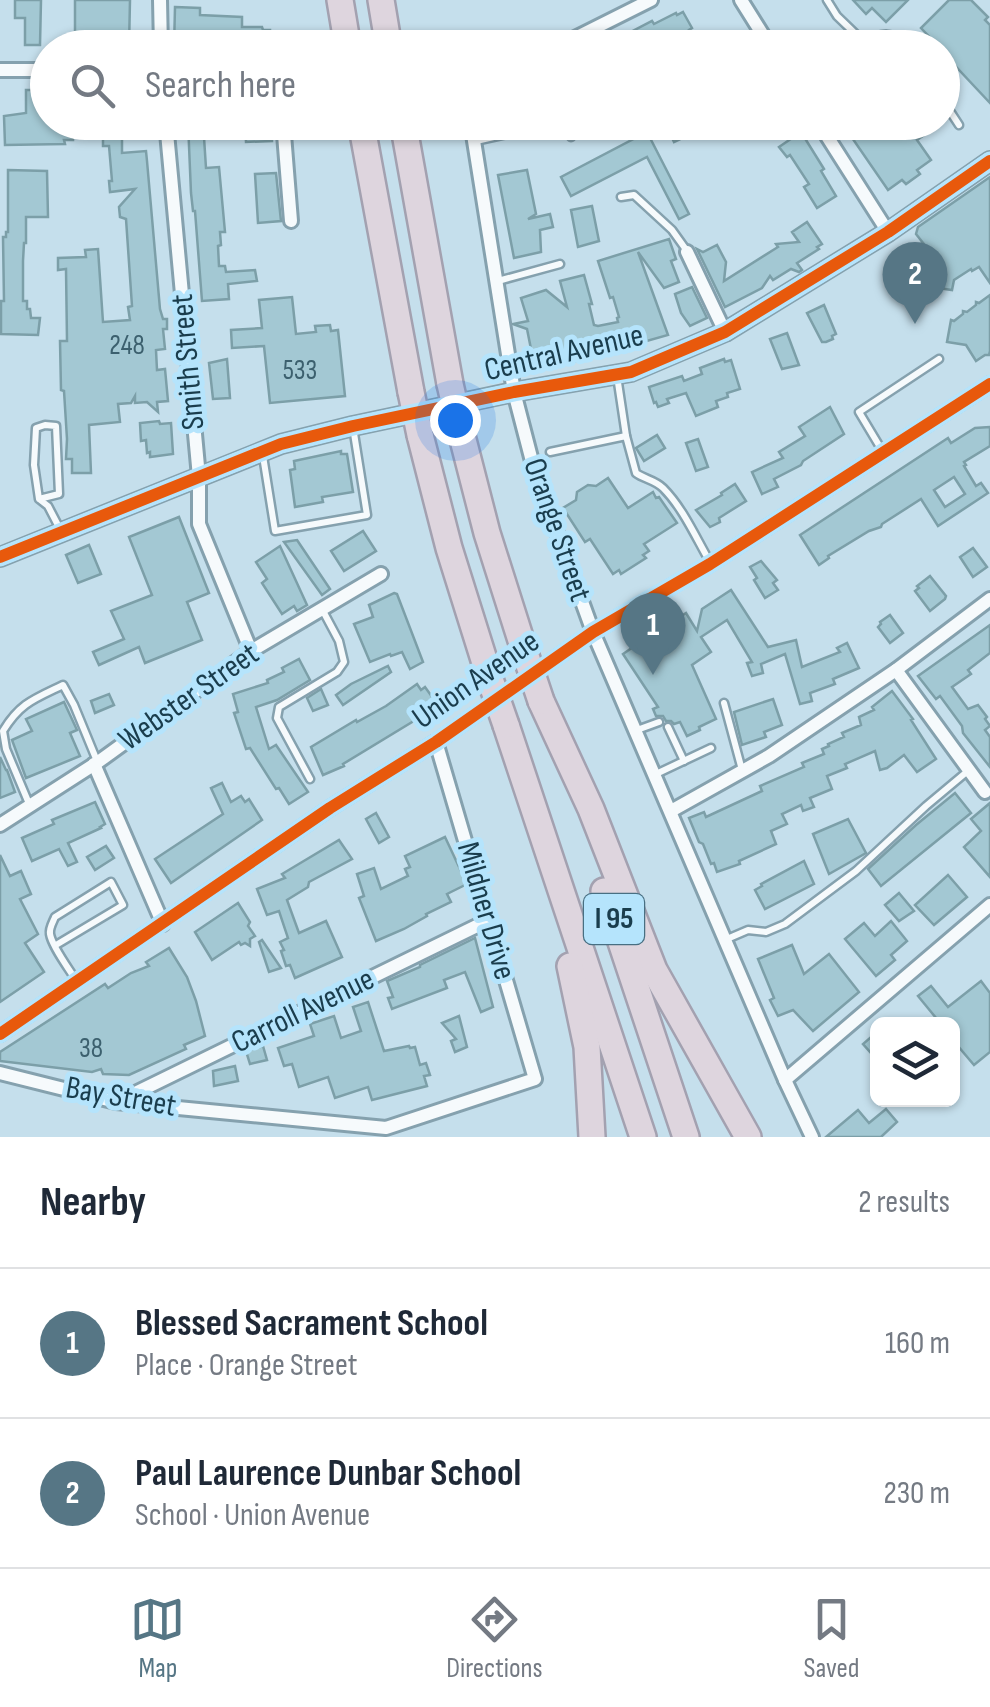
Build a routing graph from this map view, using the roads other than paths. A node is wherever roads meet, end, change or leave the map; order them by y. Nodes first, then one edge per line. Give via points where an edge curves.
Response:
1 (160, 0) edge
2 (381, 0) edge
3 (652, 0) edge
4 (741, 0) edge
5 (826, 0) edge
6 (633, 3) edge
7 (340, 4) edge
8 (160, 30) edge
9 (345, 30) edge
10 (386, 30) edge
11 (586, 30) edge
12 (760, 30) edge
13 (851, 30) edge
14 (0, 70) edge
15 (30, 70) edge
16 (168, 140) edge
17 (284, 140) edge
18 (365, 140) edge
19 (405, 140) edge
20 (479, 140) edge
21 (829, 140) edge
22 (474, 141) joint
23 (990, 161) edge
24 (620, 197) dead end
25 (291, 221) dead end
26 (888, 232) junction
27 (688, 252) joint
28 (560, 264) dead end
29 (497, 281) junction
30 (725, 332) junction
31 (939, 360) dead end
32 (617, 375) junction
33 (990, 384) edge
34 (514, 392) junction
35 (353, 426) junction
36 (626, 436) junction
37 (262, 452) junction
38 (550, 452) dead end
39 (884, 453) junction
40 (199, 477) junction
41 (39, 499) junction
42 (61, 532) junction
43 (0, 557) edge
44 (710, 564) junction
45 (381, 574) dead end
46 (990, 599) edge
47 (322, 610) junction
48 (593, 632) junction
49 (251, 651) junction
50 (896, 670) junction
51 (541, 701) junction
52 (724, 703) dead end
53 (658, 722) dead end
54 (506, 725) junction
55 (668, 727) dead end
56 (636, 731) junction
57 (436, 742) junction
58 (711, 748) dead end
59 (684, 761) junction
60 (96, 763) junction
61 (970, 770) junction
62 (743, 771) junction
63 (655, 774) junction
64 (310, 780) dead end
65 (986, 792) dead end
66 (30, 806) junction
67 (671, 811) junction
68 (0, 825) edge
69 (990, 905) edge
70 (489, 920) junction
71 (164, 924) junction
72 (726, 940) junction
73 (56, 946) junction
74 (77, 982) junction
75 (0, 1034) edge
76 (0, 1073) edge
77 (535, 1079) joint
78 (785, 1080) junction
79 (116, 1102) junction
80 (592, 1137) edge
81 (644, 1137) edge
82 (686, 1137) edge
83 (748, 1137) edge
84 (812, 1137) edge

1 - 8 street
2 - 10 highway
3 - 6 street
4 - 12 street
5 - 13 lane
6 - 11 street
7 - 9 highway
14 - 15 street
16 - 40 street, Smith Street
17 - 25 street
18 - 54 highway, I 95, bridge via 420,436
19 - 51 highway, I 95, bridge via 460,428
20 - 22 lane
21 - 26 street
22 - 29 street, Orange Street
23 - 26 street, Central Avenue
24 - 27 lane via 634,195
26 - 30 street, Central Avenue
27 - 30 street
28 - 29 lane
29 - 34 street, Orange Street
30 - 32 street, Central Avenue
31 - 39 lane via 859,412
32 - 34 street, Central Avenue
32 - 36 lane
33 - 39 street, Union Avenue
34 - 35 street, Central Avenue
34 - 48 street, Orange Street via 534,469
35 - 37 street, Central Avenue
35 - 37 lane via 366,515 275,531
36 - 38 lane
36 - 44 lane via 636,473 672,498
37 - 40 street, Central Avenue
39 - 44 street, Union Avenue
40 - 42 street, Central Avenue
40 - 49 street, Smith Street via 199,524
41 - 41 lane via 36,428 56,426 59,494
41 - 42 lane
42 - 43 street, Central Avenue
44 - 48 street, Union Avenue
45 - 47 street, Webster Street
46 - 50 street
47 - 49 street, Webster Street
47 - 64 lane via 344,662 280,706 277,718
48 - 56 street, Orange Street
48 - 57 street, Union Avenue
49 - 60 street, Webster Street
50 - 61 street
50 - 62 street
51 - 82 highway, I 95
51 - 83 highway via 654,970
52 - 62 lane
53 - 56 lane
54 - 80 highway via 580,1004
54 - 81 highway, I 95
55 - 59 lane
56 - 63 street, Orange Street
57 - 70 street, Mildner Drive
57 - 71 street, Union Avenue
58 - 59 lane
59 - 63 lane
60 - 66 street, Webster Street
60 - 66 lane via 63,685 29,702 15,712 3,740
60 - 71 street
61 - 65 street
61 - 72 lane via 856,872 786,924
62 - 67 street
63 - 67 street, Orange Street
66 - 68 street, Webster Street
67 - 72 street, Orange Street
69 - 78 street
70 - 77 street, Mildner Drive
70 - 79 street, Carroll Avenue
71 - 74 street, Union Avenue
72 - 78 street, Orange Street
73 - 73 lane via 123,905 111,882 55,917 50,934
73 - 74 lane
74 - 75 street, Union Avenue
76 - 79 street, Bay Street
77 - 79 street, Bay Street via 386,1128
78 - 84 street, Orange Street

